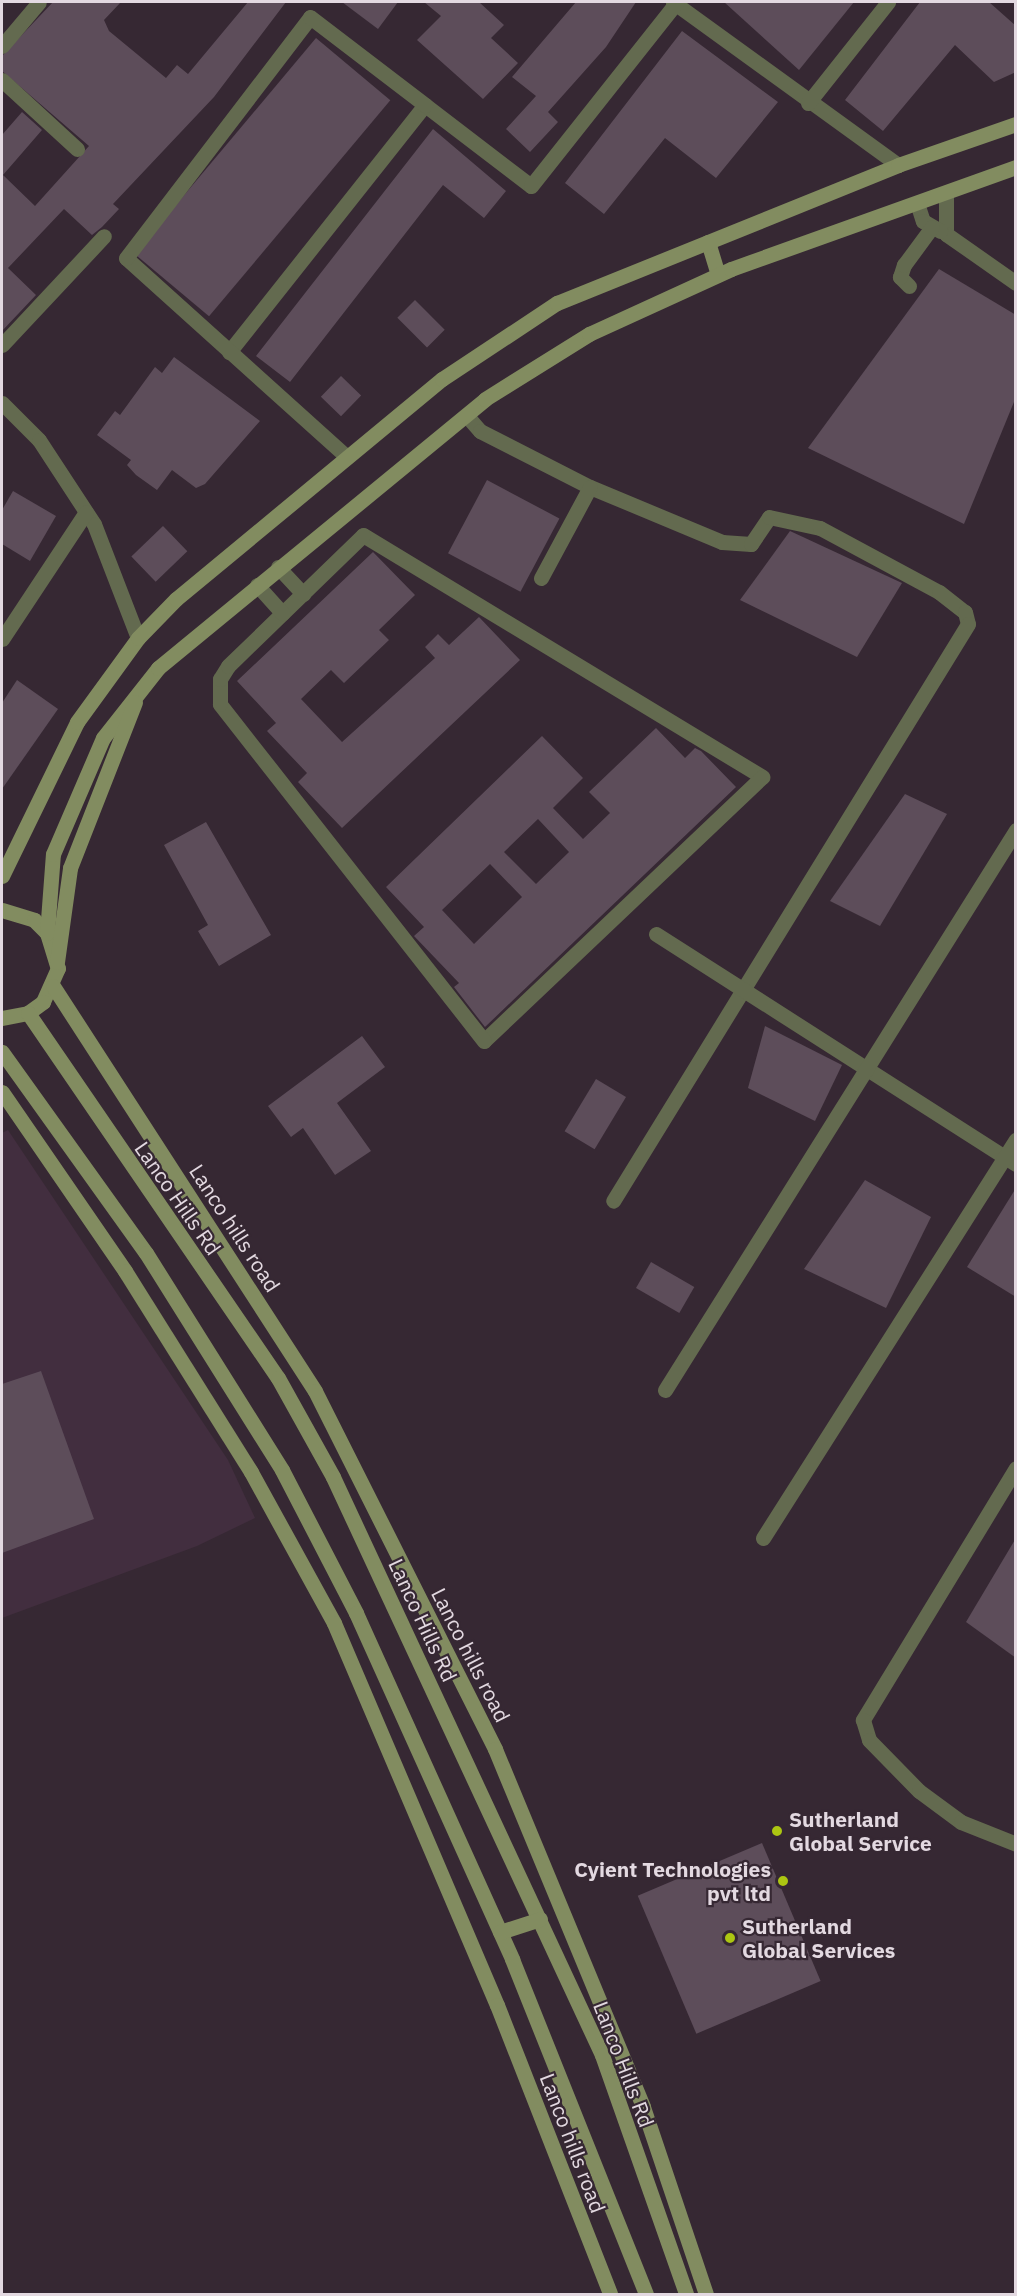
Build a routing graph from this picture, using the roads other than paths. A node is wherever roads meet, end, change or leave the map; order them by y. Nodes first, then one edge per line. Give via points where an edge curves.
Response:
1 (39, 2) edge
2 (675, 2) edge
3 (888, 2) edge
4 (2, 46) edge
5 (2, 80) edge
6 (808, 103) junction
7 (425, 105) junction
8 (1016, 124) edge
9 (77, 149) dead end
10 (898, 165) junction
11 (1016, 167) edge
12 (946, 193) junction
13 (917, 203) junction
14 (932, 227) junction
15 (946, 234) junction
16 (104, 236) dead end
17 (708, 242) junction
18 (718, 274) junction
19 (1016, 283) edge
20 (909, 286) dead end
21 (2, 345) edge
22 (229, 352) junction
23 (2, 403) edge
24 (466, 416) junction
25 (347, 457) junction
26 (590, 487) junction
27 (86, 512) junction
28 (278, 567) junction
29 (541, 578) dead end
30 (257, 585) junction
31 (303, 594) junction
32 (282, 613) junction
33 (138, 638) junction
34 (2, 639) edge
35 (138, 693) junction
36 (1016, 830) edge
37 (2, 876) edge
38 (2, 910) edge
39 (47, 933) junction
40 (656, 934) dead end
41 (57, 962) junction
42 (53, 986) junction
43 (747, 990) junction
44 (28, 1013) junction
45 (2, 1018) edge
46 (2, 1052) edge
47 (864, 1070) junction
48 (2, 1092) edge
49 (1016, 1140) edge
50 (1010, 1160) edge
51 (613, 1201) dead end
52 (146, 1253) junction
53 (125, 1271) junction
54 (665, 1390) dead end
55 (340, 1441) junction
56 (318, 1450) junction
57 (1016, 1468) edge
58 (763, 1538) dead end
59 (356, 1613) junction
60 (334, 1623) junction
61 (1016, 1844) edge
62 (540, 1919) junction
63 (500, 1932) junction
64 (596, 1994) junction
65 (577, 2001) junction
66 (610, 2295) edge
67 (646, 2295) edge
68 (686, 2295) edge
69 (706, 2295) edge

1 - 4 street
2 - 6 street
2 - 7 street via 531,186
3 - 6 street
5 - 9 street
6 - 10 street
7 - 22 street
7 - 22 street via 310,17 126,258
8 - 10 main road
10 - 17 main road
11 - 12 main road
12 - 13 main road
12 - 15 street
13 - 14 street via 922,220
13 - 18 main road
14 - 15 street
14 - 20 street via 904,265 900,277
15 - 19 street
16 - 21 street
17 - 18 main road
17 - 25 main road via 557,303 442,379
18 - 24 main road via 588,334
22 - 25 street
23 - 27 street via 39,440
24 - 26 street via 480,431
24 - 28 main road
25 - 33 main road via 176,599
26 - 29 street
26 - 43 street via 722,542 751,544 769,517 820,528 885,558 965,612 968,624 958,649
27 - 33 street
27 - 34 street
28 - 30 main road
28 - 31 street
30 - 32 street
30 - 35 main road via 158,668
31 - 32 street
31 - 32 street via 363,535 762,777 484,1041 220,704 220,679 228,666
33 - 37 main road via 77,722
35 - 39 main road via 103,738 53,854
35 - 41 main road via 70,868
36 - 47 street
38 - 39 main road via 34,920
39 - 41 main road
40 - 43 street
41 - 42 main road
42 - 44 main road
42 - 55 main road, Lanco hills road via 315,1391
43 - 47 street
43 - 51 street
44 - 45 main road
44 - 56 main road, Lanco Hills Rd via 278,1378
46 - 52 main road
47 - 50 street
47 - 54 street
48 - 53 main road, Lanco hills road
49 - 50 street
50 - 58 street
52 - 53 main road
52 - 59 main road via 282,1470
53 - 60 main road, Lanco hills road via 251,1472
55 - 56 main road
55 - 64 main road, Lanco hills road via 495,1749
56 - 62 main road, Lanco Hills Rd
57 - 61 street via 863,1720 869,1740 919,1791 961,1822
59 - 60 main road
59 - 63 main road
60 - 66 main road, Lanco hills road via 497,2005
62 - 63 main road
62 - 65 main road, Lanco Hills Rd
63 - 67 main road
64 - 65 main road
64 - 69 main road, Lanco hills road via 643,2107
65 - 68 main road, Lanco Hills Rd via 602,2055

